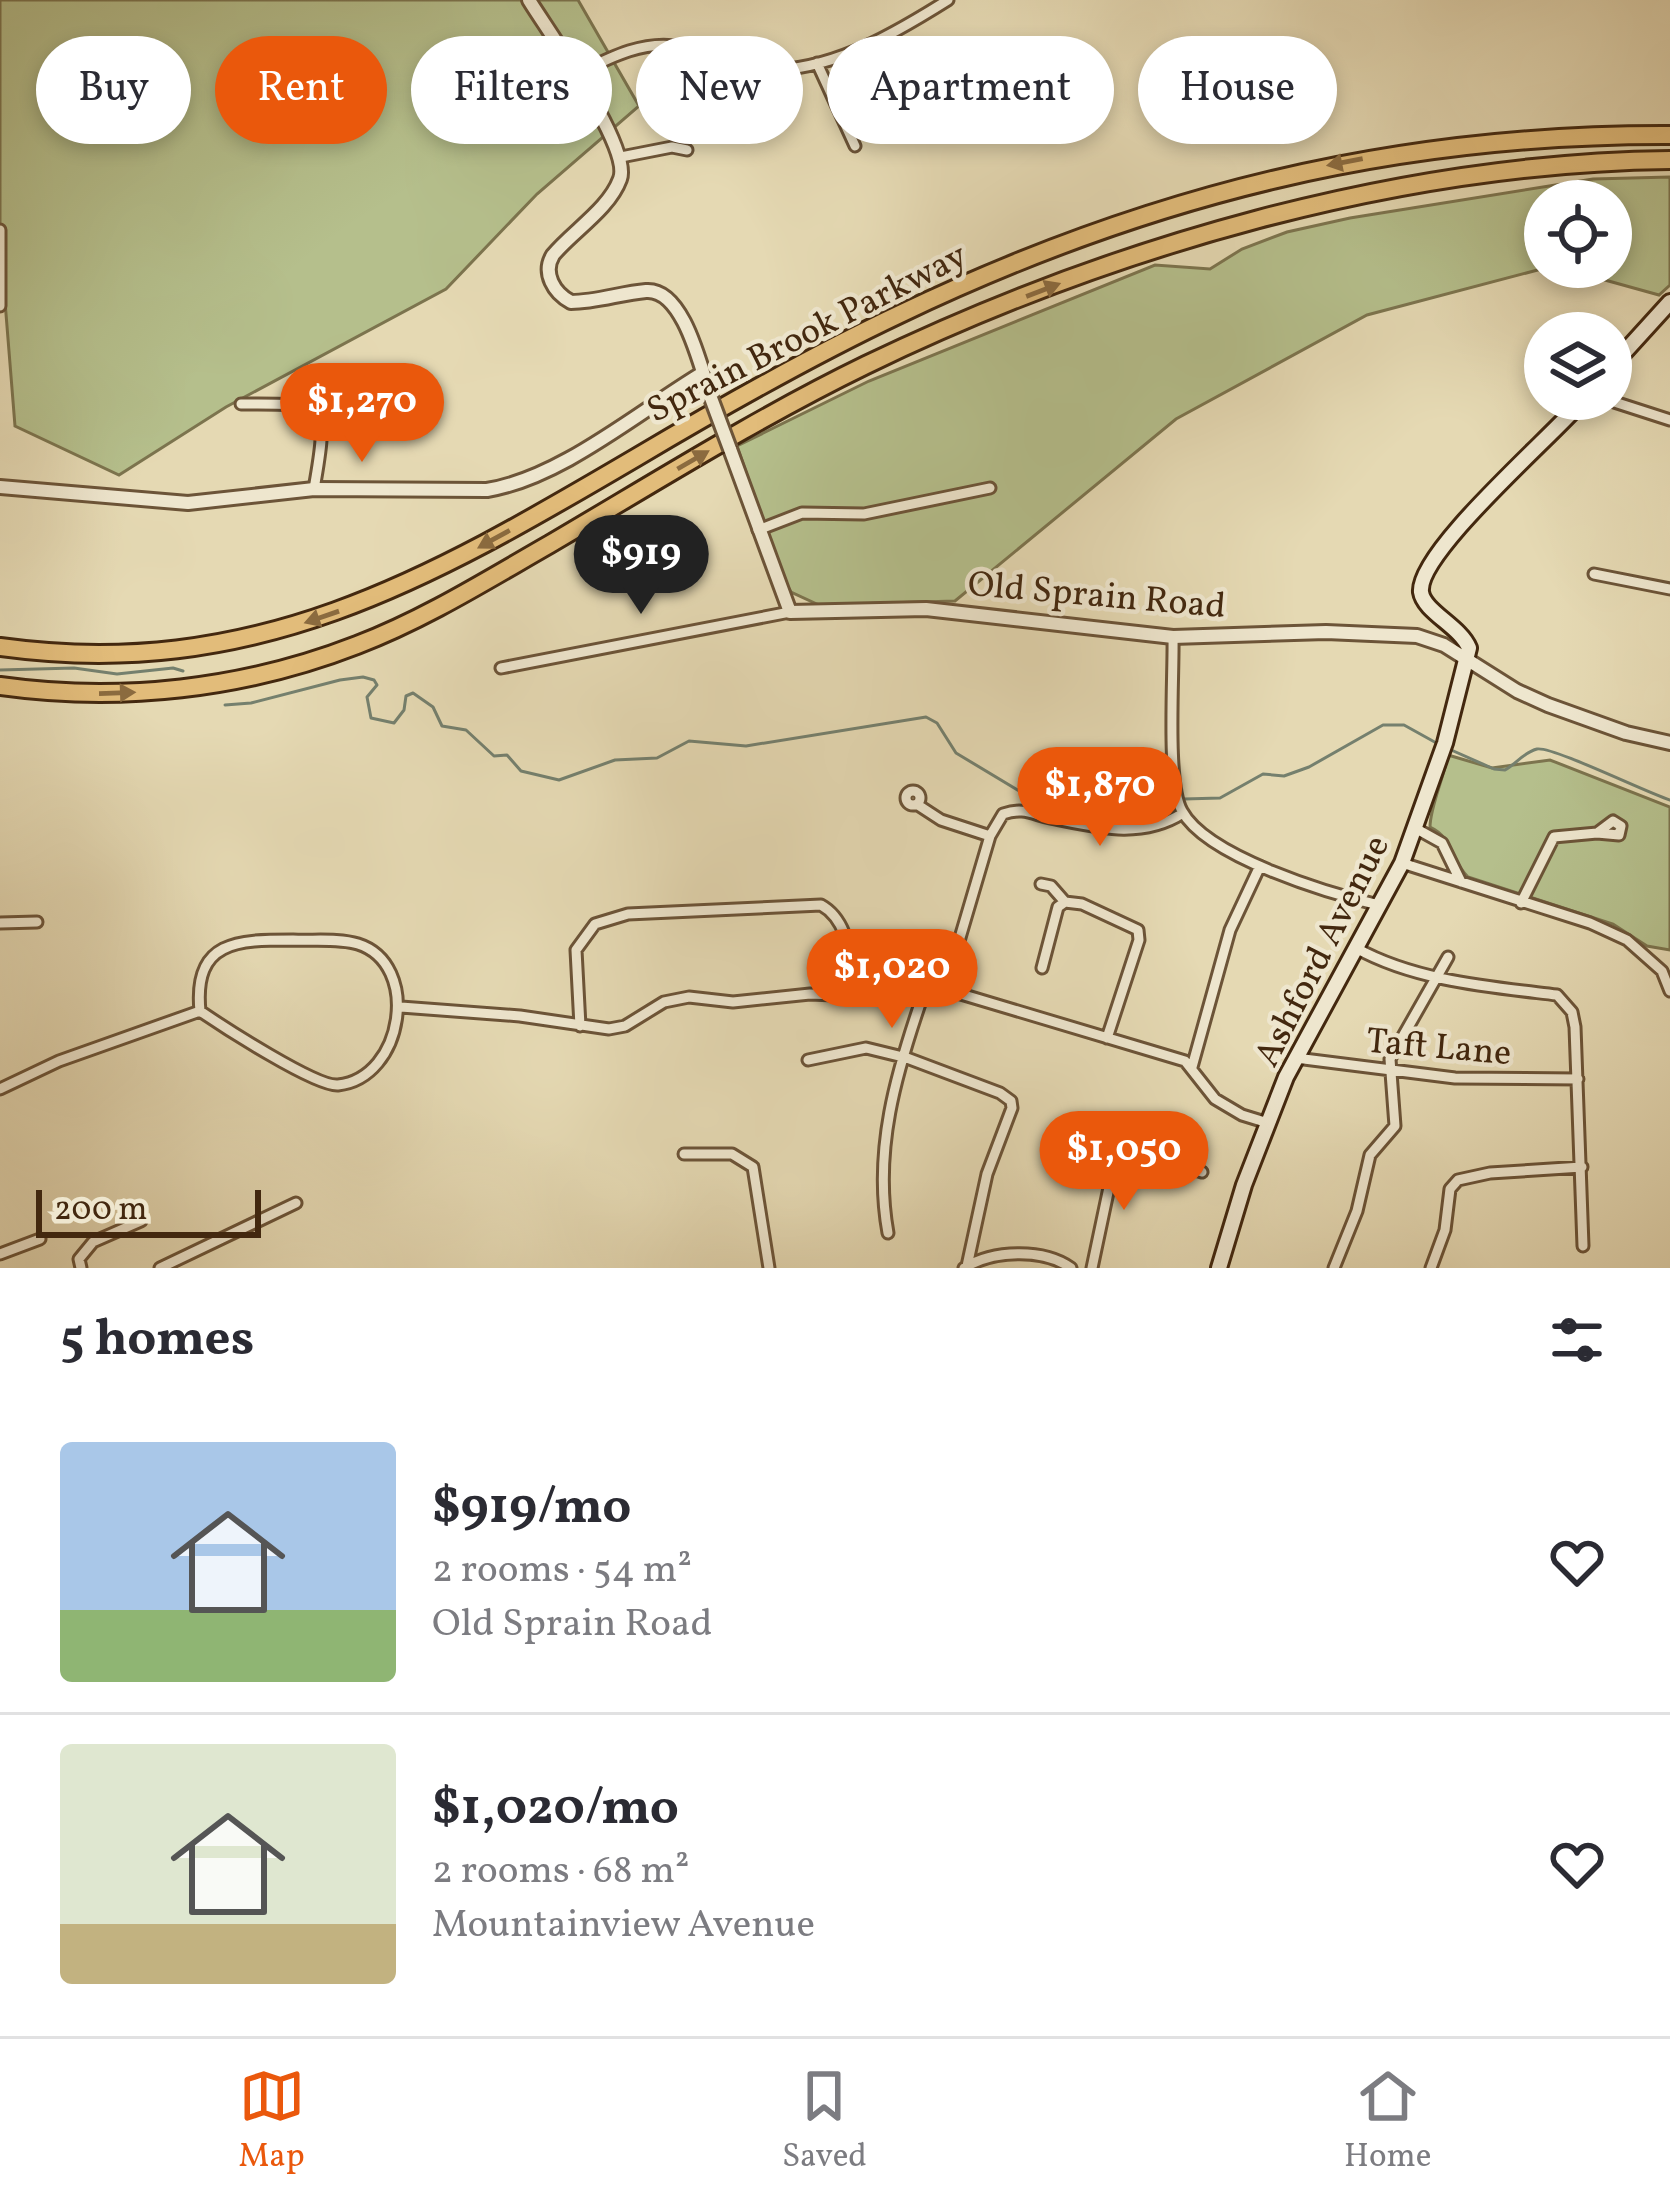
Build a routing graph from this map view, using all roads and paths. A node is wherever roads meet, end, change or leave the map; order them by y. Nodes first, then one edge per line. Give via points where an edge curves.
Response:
1 (529, 0) edge
2 (948, 0) edge
3 (551, 36) edge
4 (612, 59) edge
5 (817, 63) junction
6 (1670, 135) edge
7 (612, 138) edge
8 (855, 146) dead end
9 (687, 150) dead end
10 (621, 157) junction
11 (1670, 160) edge
12 (0, 230) edge
13 (1670, 302) edge
14 (0, 306) edge
15 (1632, 344) edge
16 (703, 374) junction
17 (241, 404) dead end
18 (1632, 408) edge
19 (1563, 420) edge
20 (1670, 420) edge
21 (0, 487) edge
22 (990, 488) dead end
23 (314, 489) junction
24 (758, 530) junction
25 (1594, 574) dead end
26 (1670, 589) edge
27 (790, 611) junction
28 (1173, 637) junction
29 (0, 646) edge
30 (1468, 658) junction
31 (500, 668) dead end
32 (0, 686) edge
33 (1670, 743) edge
34 (918, 805) dead end
35 (1183, 813) junction
36 (1415, 827) junction
37 (1597, 832) dead end
38 (991, 836) junction
39 (1446, 854) junction
40 (1402, 863) junction
41 (1260, 866) junction
42 (1434, 873) junction
43 (1461, 882) junction
44 (1041, 884) dead end
45 (1064, 902) junction
46 (1521, 903) junction
47 (1379, 905) junction
48 (37, 922) dead end
49 (0, 923) edge
50 (1356, 948) junction
51 (1448, 957) dead end
52 (1042, 968) dead end
53 (1438, 976) junction
54 (1670, 991) edge
55 (944, 992) junction
56 (923, 995) junction
57 (852, 996) junction
58 (401, 1007) junction
59 (200, 1011) junction
60 (580, 1026) junction
61 (1107, 1039) junction
62 (902, 1057) junction
63 (1296, 1058) junction
64 (808, 1060) dead end
65 (1192, 1067) junction
66 (1390, 1069) junction
67 (1578, 1079) junction
68 (0, 1089) edge
69 (1268, 1123) junction
70 (684, 1154) dead end
71 (1582, 1167) junction
72 (1202, 1172) dead end
73 (296, 1203) dead end
74 (141, 1221) dead end
75 (888, 1233) dead end
76 (40, 1238) dead end
77 (1583, 1246) dead end
78 (0, 1254) edge
79 (966, 1267) edge
80 (81, 1268) edge
81 (160, 1268) edge
82 (769, 1268) edge
83 (1071, 1268) edge
84 (1092, 1268) edge
85 (1220, 1268) edge
86 (1334, 1268) edge
87 (1431, 1268) edge

1 - 3 street
2 - 5 street
4 - 5 street via 661,46 749,69
5 - 8 street
6 -> 29 highway, Sprain Brook Parkway via 1425,149 1183,201 1026,257 862,332 476,550 349,608 189,649 79,654
7 - 10 street
9 - 10 street
10 - 16 street via 620,181 553,255 549,278 571,302 661,293 684,323
32 -> 11 highway, Sprain Brook Parkway via 158,691 307,663 433,611 852,372 1067,280 1360,197 1523,171
12 - 14 street
13 - 15 main road
16 - 23 street via 564,461 506,487
16 - 24 street, bridge
17 - 23 street via 302,404 320,418
18 - 20 street
19 - 30 main road via 1452,534 1426,573 1424,599 1465,638
21 - 23 street via 188,503
22 - 24 street via 864,514 802,513
24 - 27 street
25 - 26 street
27 - 28 street, Old Sprain Road via 926,609
27 - 31 street, Old Sprain Road
28 - 30 street, Old Sprain Road via 1417,637
28 - 35 street via 1175,787
30 - 33 street, Old Sprain Road via 1548,705
30 - 36 main road, Ashford Avenue
34 - 38 street
35 - 38 street via 1132,831 1024,809 1004,814
35 - 41 street
36 - 39 street via 1437,838
36 - 40 main road, Ashford Avenue
37 - 46 street via 1554,837
38 - 55 street
39 - 42 street
39 - 43 street
40 - 42 street
40 - 47 main road, Ashford Avenue
41 - 47 street
41 - 65 street via 1230,930
42 - 43 street
43 - 46 street
44 - 45 street
45 - 52 street
45 - 61 street via 1138,930
46 - 54 street via 1628,940 1662,971
47 - 50 main road, Ashford Avenue
48 - 49 street
50 - 53 street
50 - 63 main road, Ashford Avenue
51 - 53 street
53 - 66 street
53 - 67 street via 1564,1000 1575,1027
55 - 56 street
55 - 61 street
56 - 57 street
56 - 62 street
57 - 60 street via 689,997 625,1026
57 - 60 street via 844,933 821,905 628,914 596,924 576,950
58 - 59 street via 385,1055 337,1085
58 - 59 street via 381,962 357,944 248,940 227,944 209,962
58 - 60 street
59 - 68 street
61 - 65 street
62 - 64 street via 866,1048
62 - 75 street via 881,1193
62 - 79 street via 1007,1097 1012,1108
63 - 66 street, Taft Lane
63 - 69 main road, Ashford Avenue
65 - 69 street via 1215,1099
66 - 67 street, Taft Lane
66 - 86 street via 1395,1126 1370,1155
67 - 71 street
69 - 85 main road, Ashford Avenue
70 - 82 street via 732,1154 753,1167
71 - 77 street
71 - 87 street via 1458,1180
72 - 84 street via 1122,1143 1115,1149
73 - 81 street
74 - 80 street via 93,1242
76 - 78 street
79 - 83 street via 981,1258 1042,1255

